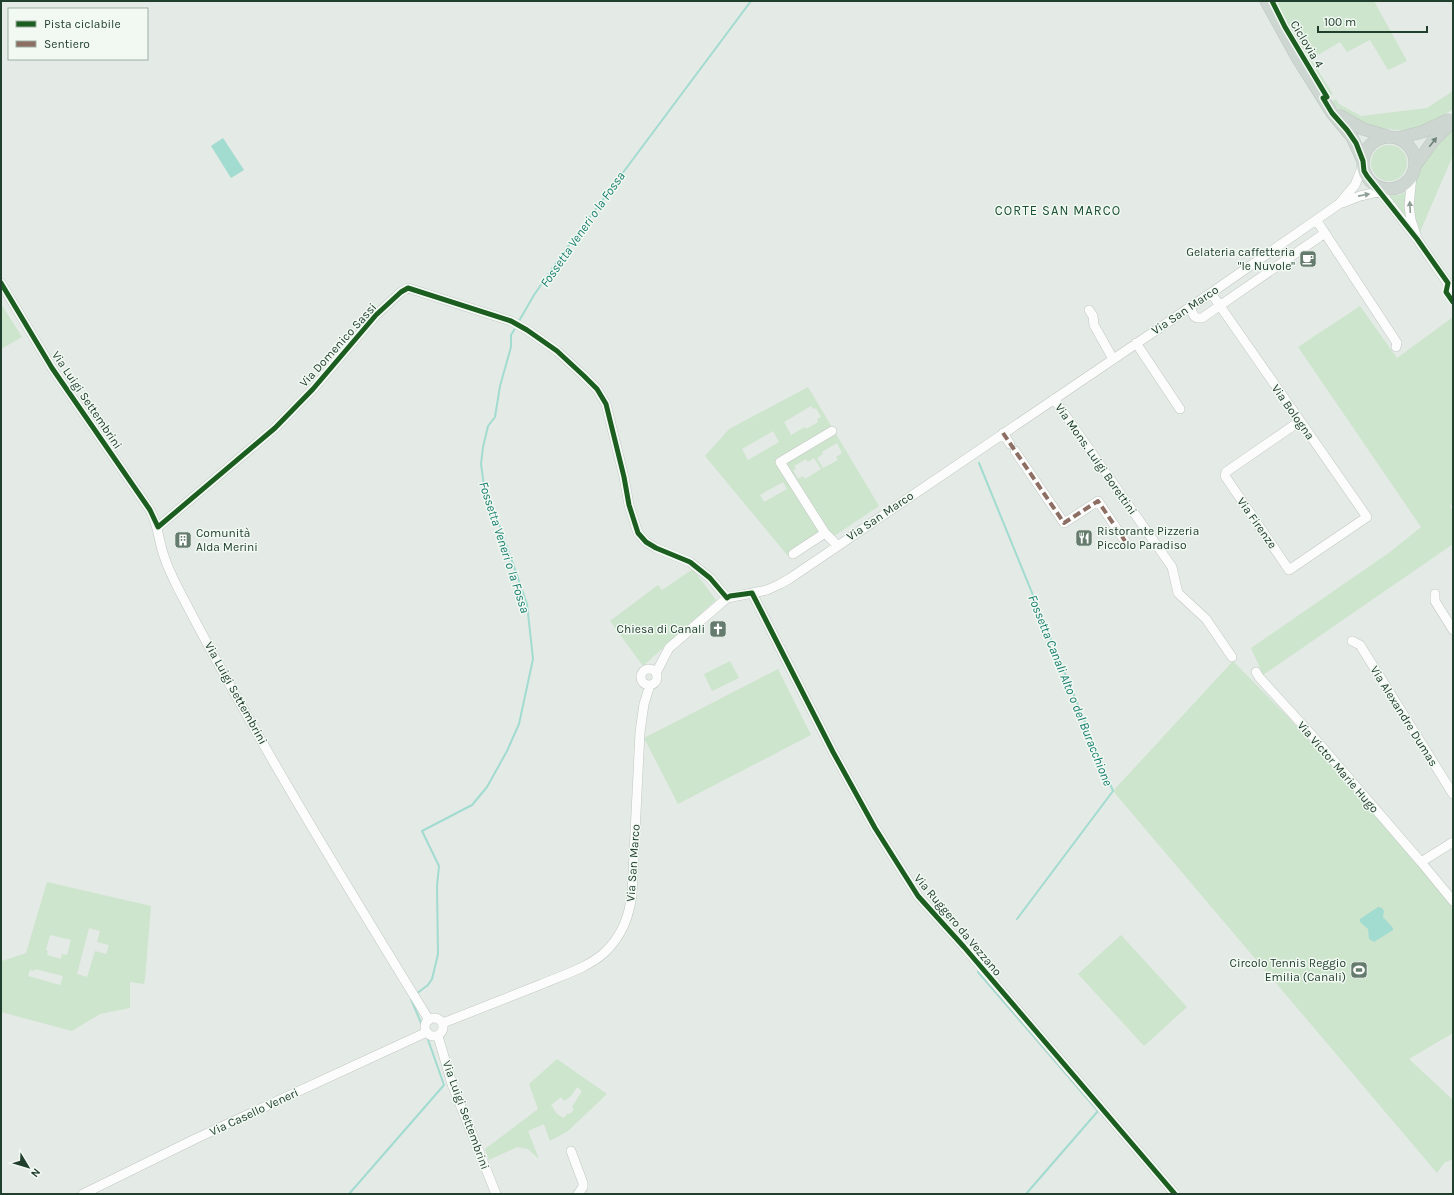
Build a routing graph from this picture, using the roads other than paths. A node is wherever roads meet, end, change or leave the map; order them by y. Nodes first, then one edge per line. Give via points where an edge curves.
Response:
1 (1266, 1) edge
2 (1329, 108) junction
3 (1453, 120) edge
4 (1394, 137) junction
5 (1363, 163) junction
6 (1414, 171) junction
7 (1382, 189) junction
8 (1339, 204) junction
9 (1317, 220) junction
10 (1325, 233) junction
11 (1417, 238) junction
12 (1, 283) edge
13 (1451, 285) edge
14 (1211, 293) junction
15 (1220, 306) junction
16 (1190, 307) junction
17 (1089, 310) dead end
18 (1136, 343) junction
19 (1396, 347) dead end
20 (1113, 359) junction
21 (1054, 399) junction
22 (1180, 409) dead end
23 (1300, 422) junction
24 (832, 431) dead end
25 (1003, 433) junction
26 (1367, 517) joint
27 (158, 527) junction
28 (825, 533) junction
29 (1125, 541) dead end
30 (837, 545) junction
31 (793, 554) dead end
32 (752, 593) junction
33 (1435, 594) dead end
34 (727, 598) junction
35 (1453, 630) edge
36 (1352, 641) dead end
37 (1232, 657) dead end
38 (652, 671) junction
39 (1256, 672) dead end
40 (647, 684) junction
41 (1453, 794) edge
42 (1453, 842) edge
43 (1420, 862) junction
44 (1453, 902) edge
45 (429, 1020) junction
46 (443, 1024) junction
47 (425, 1033) junction
48 (438, 1036) junction
49 (571, 1151) dead end
50 (83, 1194) edge
51 (496, 1194) edge
52 (578, 1194) edge
53 (1175, 1194) edge

1 - 2 main road
2 - 4 main road via 1356,126 1376,134
2 - 5 main road via 1352,136
3 - 4 main road via 1422,132
6 -> 3 main road via 1433,141
4 - 5 main road via 1380,138 1372,143 1366,151
4 - 6 main road via 1410,146 1414,152
5 - 7 main road via 1367,176
5 - 8 street, Via San Marco via 1355,185
6 - 7 main road via 1403,185
11 -> 6 street via 1409,206
8 -> 7 street, Via San Marco
7 - 11 street
8 - 9 street, Via San Marco
9 - 10 street
9 - 14 street, Via San Marco
10 - 15 street
10 - 19 street via 1398,343
11 - 13 street
12 - 27 street, Via Luigi Settembrini via 52,368
14 - 15 street, Via Bologna
14 - 16 street, Via San Marco
15 - 16 street via 1200,319 1194,316
15 - 23 street, Via Bologna
16 - 18 street, Via San Marco
17 - 20 street via 1094,325
18 - 20 street, Via San Marco
18 - 22 street
20 - 21 street, Via San Marco
21 - 25 street, Via San Marco
21 - 37 street, Via Mons. Luigi Borettini via 1172,567 1178,593 1206,619
23 - 26 street, Via Bologna
23 - 26 street, Via Firenze via 1226,472 1225,476 1289,570
24 - 28 street via 780,462
25 - 29 street via 1064,523 1098,501
25 - 30 street, Via San Marco
27 - 34 street, Via Domenico Sassi via 275,428 313,389 376,315 408,288 511,321 557,351 584,376 597,389 606,404 638,533 656,548 690,562 710,578
27 - 45 street, Via Luigi Settembrini via 166,562 209,645 292,795
28 - 30 street
28 - 31 street
30 - 32 street, Via San Marco via 780,584
32 - 34 street, Via San Marco
32 - 53 street, Via Ruggero da Vezzano via 833,752 875,828 918,896
33 - 35 street via 1435,601
34 - 38 street, Via San Marco via 658,657
36 - 41 street, Via Alexandre Dumas via 1360,645
38 - 40 street, Via San Marco via 656,680
38 - 40 street, Via San Marco via 643,672 641,676
39 - 43 street, Via Victor Marie Hugo
40 - 46 street, Via San Marco via 637,771 632,894 630,910 619,935 603,954 580,968
42 - 43 street
43 - 44 street, Via Victor Marie Hugo
45 - 46 street via 437,1018
45 - 47 street
46 - 48 street via 442,1032
47 - 48 street
47 - 50 street, Via Casello Veneri via 195,1139
48 - 51 street, Via Luigi Settembrini via 452,1084
49 - 52 street via 583,1183

